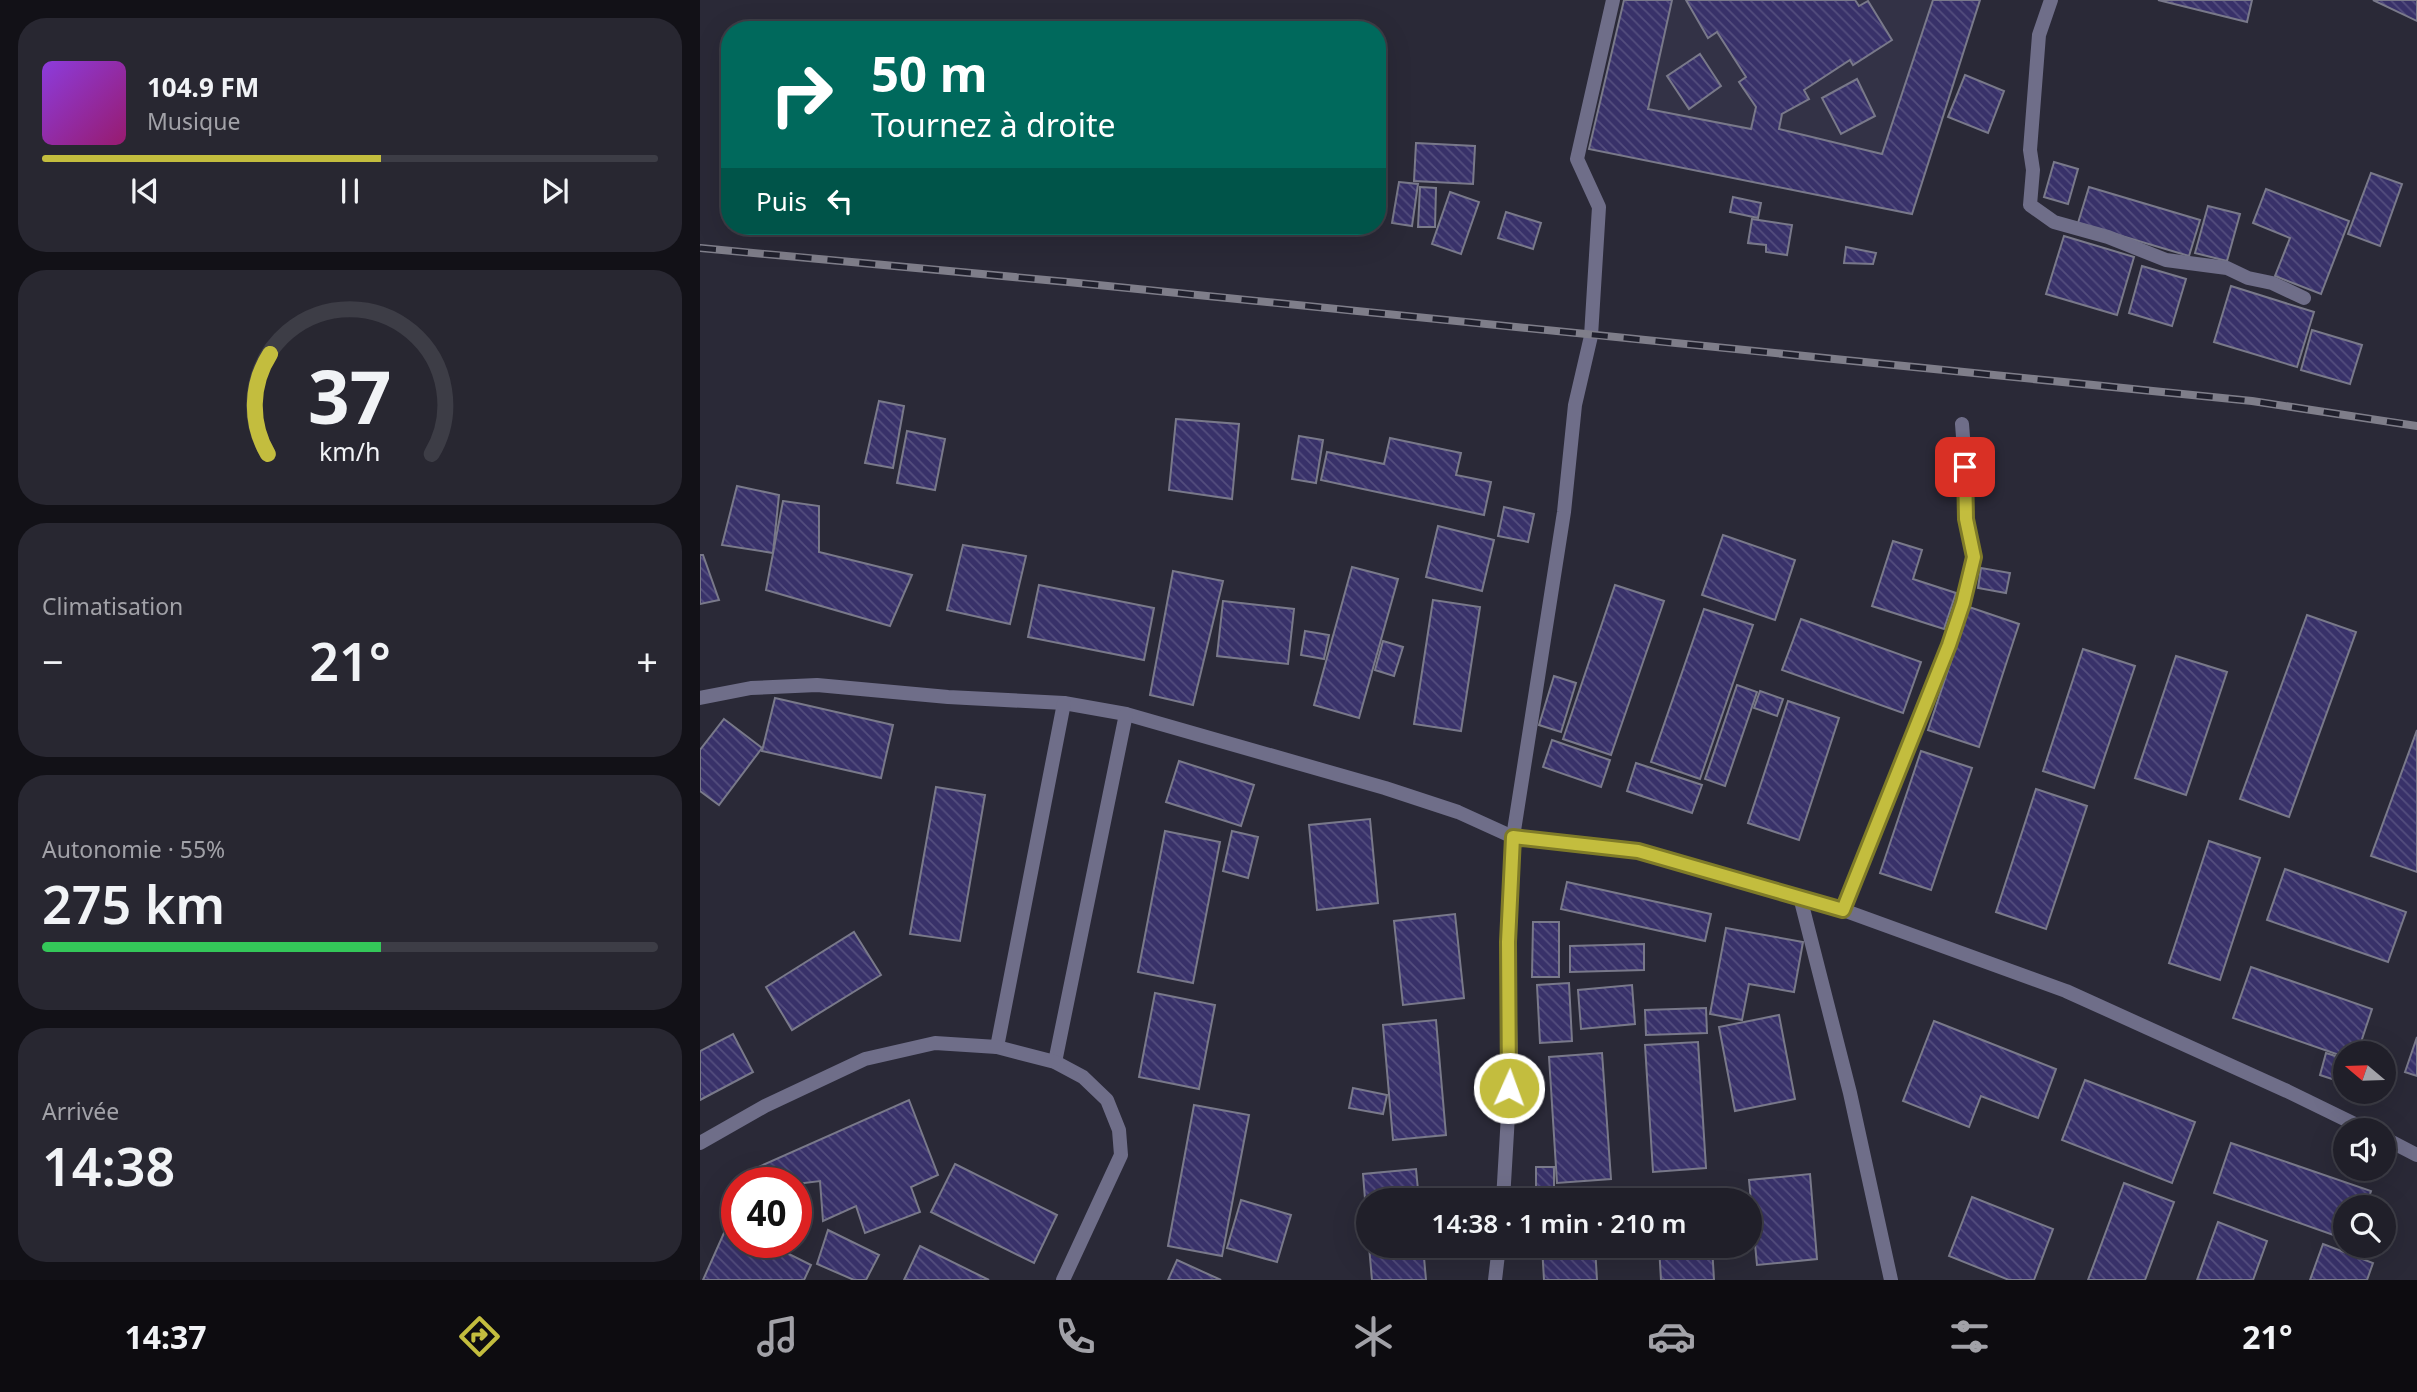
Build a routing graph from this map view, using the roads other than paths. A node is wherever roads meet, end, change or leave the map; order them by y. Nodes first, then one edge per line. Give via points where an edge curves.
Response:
1 (1613, 0) edge
2 (2051, 0) edge
3 (2304, 298) dead end
4 (1962, 424) dead end
5 (700, 698) edge
6 (1064, 703) junction
7 (1126, 714) junction
8 (1513, 837) junction
9 (1800, 897) junction
10 (1843, 910) junction
11 (997, 1047) junction
12 (1055, 1062) junction
13 (2342, 1118) edge
14 (700, 1143) edge
15 (2396, 1145) edge
16 (2417, 1155) edge
17 (1504, 1188) edge
18 (1498, 1258) edge
19 (1063, 1280) edge
20 (1495, 1280) edge
21 (1891, 1280) edge

1 - 8 street via 1577,159 1599,207 1591,336 1575,405 1564,512
2 - 3 street via 2039,35 2030,205 2053,222 2166,260 2227,268
4 - 10 street via 1966,519 1974,557 1966,591 1949,645
5 - 6 street via 751,688 817,685
6 - 7 street
6 - 11 street
7 - 8 street via 1385,788
7 - 12 street
8 - 9 street via 1638,851
8 - 17 street via 1508,942 1511,1064
9 - 10 street
9 - 21 street
10 - 13 street via 2066,991
11 - 12 street
11 - 14 street via 935,1043 865,1059
12 - 19 street via 1083,1077 1107,1100 1119,1130 1121,1155
15 - 16 street
18 - 20 street

